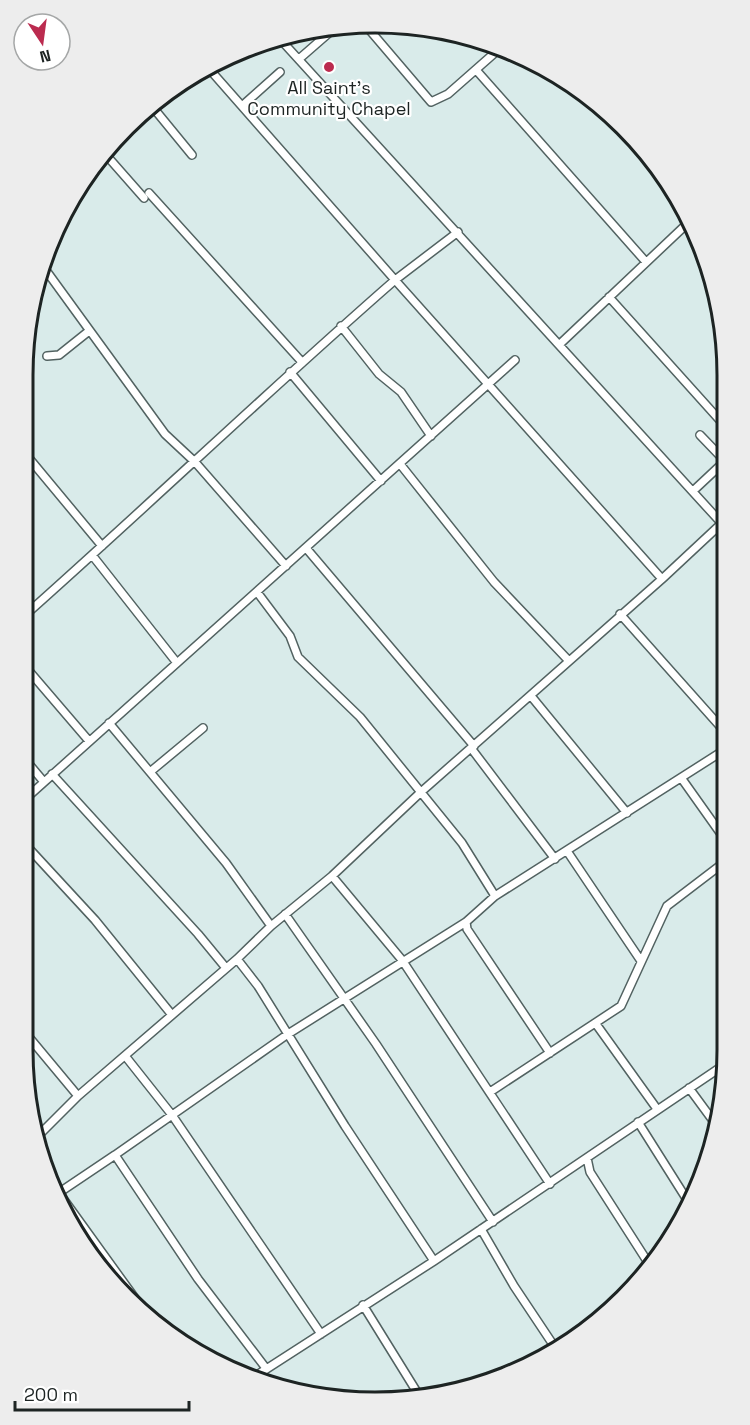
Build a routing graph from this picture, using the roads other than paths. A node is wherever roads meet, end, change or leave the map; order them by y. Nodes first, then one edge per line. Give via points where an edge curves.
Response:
1 (372, 33) edge
2 (324, 37) edge
3 (286, 45) edge
4 (494, 54) edge
5 (299, 59) junction
6 (477, 71) junction
7 (280, 72) dead end
8 (214, 73) edge
9 (243, 105) junction
10 (157, 112) edge
11 (192, 155) dead end
12 (110, 159) edge
13 (683, 227) edge
14 (458, 232) junction
15 (646, 262) junction
16 (48, 274) edge
17 (395, 279) junction
18 (609, 297) junction
19 (341, 326) junction
20 (89, 331) junction
21 (561, 343) junction
22 (47, 356) dead end
23 (515, 360) dead end
24 (301, 361) junction
25 (290, 372) junction
26 (488, 384) junction
27 (717, 417) edge
28 (700, 435) dead end
29 (431, 436) junction
30 (717, 453) edge
31 (195, 462) junction
32 (33, 463) edge
33 (400, 464) junction
34 (717, 468) edge
35 (381, 481) junction
36 (693, 491) junction
37 (717, 518) edge
38 (717, 530) edge
39 (102, 546) junction
40 (306, 548) junction
41 (92, 555) junction
42 (286, 566) junction
43 (662, 579) junction
44 (257, 592) junction
45 (33, 608) edge
46 (620, 614) junction
47 (569, 660) junction
48 (177, 663) junction
49 (33, 676) edge
50 (531, 696) junction
51 (109, 723) junction
52 (717, 723) edge
53 (203, 729) dead end
54 (89, 741) junction
55 (472, 747) junction
56 (717, 755) edge
57 (33, 769) edge
58 (150, 772) junction
59 (52, 774) junction
60 (682, 779) junction
61 (44, 782) junction
62 (33, 792) edge
63 (421, 792) junction
64 (627, 813) junction
65 (717, 828) edge
66 (567, 851) junction
67 (33, 853) edge
68 (555, 859) junction
69 (717, 868) edge
70 (332, 876) junction
71 (495, 896) junction
72 (285, 914) junction
73 (466, 922) junction
74 (271, 926) junction
75 (237, 959) junction
76 (402, 960) junction
77 (641, 961) junction
78 (226, 968) junction
79 (344, 1000) junction
80 (172, 1015) junction
81 (596, 1024) junction
82 (288, 1034) junction
83 (33, 1043) edge
84 (550, 1053) junction
85 (126, 1057) junction
86 (716, 1070) edge
87 (689, 1088) junction
88 (490, 1092) junction
89 (78, 1096) junction
90 (657, 1109) junction
91 (172, 1115) junction
92 (710, 1117) edge
93 (638, 1122) junction
94 (43, 1131) edge
95 (115, 1155) junction
96 (587, 1158) junction
97 (550, 1184) junction
98 (63, 1190) edge
99 (684, 1196) edge
100 (493, 1222) junction
101 (82, 1227) edge
102 (481, 1229) junction
103 (646, 1259) edge
104 (434, 1261) junction
105 (117, 1274) edge
106 (363, 1305) junction
107 (321, 1334) junction
108 (552, 1342) edge
109 (265, 1367) junction
110 (260, 1372) edge
111 (416, 1389) edge

1 - 6 street via 429,101 440,99
2 - 5 street
3 - 5 street
4 - 6 street
5 - 14 street
6 - 15 street
7 - 9 street
8 - 9 street
9 - 17 street
10 - 11 street
12 - 24 street
13 - 15 street
14 - 17 street
14 - 21 street
15 - 18 street
16 - 20 street
17 - 19 street
17 - 26 street
18 - 21 street
18 - 27 street
19 - 24 street
19 - 29 street via 379,374 401,392
20 - 22 street via 59,355
20 - 31 street via 165,434
21 - 36 street
23 - 26 street
24 - 25 street
25 - 31 street
25 - 35 street
26 - 29 street
26 - 43 street
28 - 30 street
29 - 33 street
31 - 39 street
31 - 42 street
32 - 39 street
33 - 35 street
33 - 47 street via 494,582
34 - 36 street
35 - 40 street
36 - 37 street
38 - 43 street
39 - 41 street
40 - 42 street
40 - 55 street
41 - 45 street
41 - 48 street
42 - 44 street
43 - 46 street
44 - 48 street
44 - 63 street via 290,636 298,657 360,717
46 - 47 street
46 - 52 street
47 - 50 street
48 - 51 street
49 - 54 street
50 - 55 street
50 - 64 street
51 - 54 street
51 - 58 street
53 - 58 street
54 - 59 street
55 - 63 street
55 - 68 street
56 - 60 street
57 - 61 street
58 - 74 street via 226,863
59 - 61 street
59 - 78 street
60 - 64 street
60 - 65 street
61 - 62 street
63 - 70 street
63 - 71 street via 462,843
64 - 66 street
66 - 68 street
66 - 77 street
67 - 80 street via 95,920
68 - 71 street
69 - 77 street via 667,906
70 - 72 street
70 - 76 street
71 - 73 street
72 - 74 street
72 - 79 street
73 - 76 street
73 - 84 street via 466,929
74 - 75 street
75 - 78 street
75 - 82 street
76 - 79 street
76 - 88 street
77 - 81 street via 625,1001
78 - 80 street
79 - 82 street
79 - 100 street
80 - 85 street
81 - 84 street
81 - 90 street
82 - 91 street
82 - 104 street
83 - 89 street
84 - 88 street
85 - 89 street
85 - 91 street
86 - 87 street
87 - 90 street
87 - 92 street
88 - 97 street
89 - 94 street
90 - 93 street
91 - 95 street
91 - 107 street
93 - 96 street
93 - 99 street
95 - 98 street
95 - 109 street via 198,1278
96 - 97 street
96 - 103 street via 590,1172
97 - 100 street
100 - 102 street
101 - 105 street
102 - 104 street
102 - 108 street
104 - 106 street
106 - 107 street
106 - 111 street
107 - 109 street
109 - 110 street

